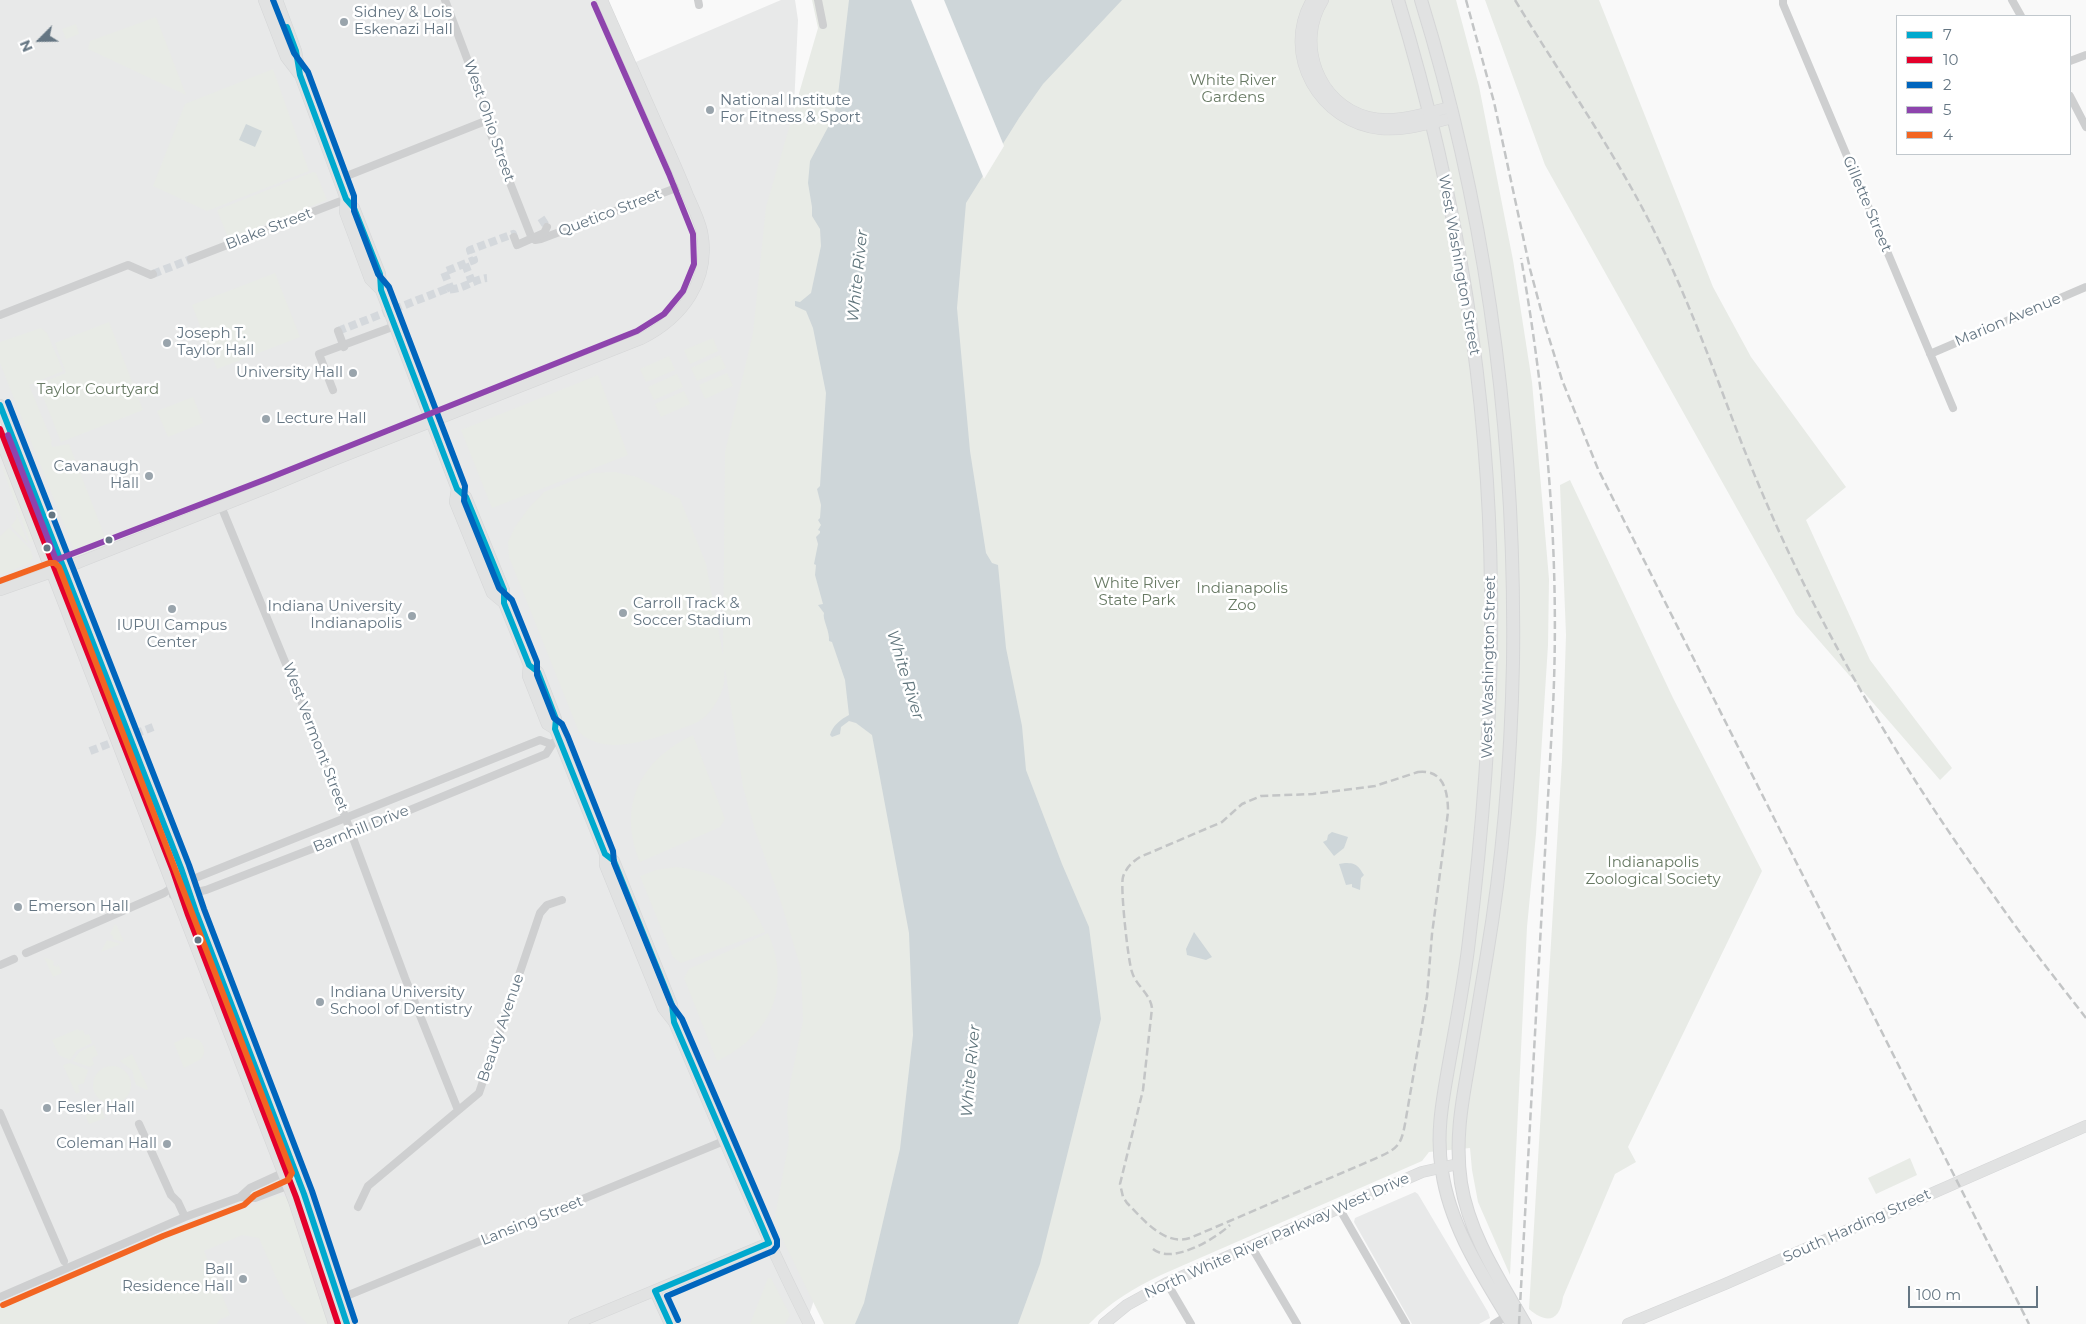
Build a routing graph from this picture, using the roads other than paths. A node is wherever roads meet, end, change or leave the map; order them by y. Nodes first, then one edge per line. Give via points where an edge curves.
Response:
1 (264, 0) edge
2 (277, 0) edge
3 (445, 0) edge
4 (602, 0) edge
5 (818, 0) edge
6 (1312, 0) edge
7 (1323, 0) edge
8 (1398, 0) edge
9 (1421, 0) edge
10 (1783, 0) edge
11 (2012, 0) edge
12 (2020, 15) edge
13 (823, 25) dead end
14 (2086, 55) edge
15 (2071, 61) edge
16 (300, 75) junction
17 (2071, 98) edge
18 (1452, 113) junction
19 (1430, 118) junction
20 (488, 120) junction
21 (2086, 128) edge
22 (339, 179) junction
23 (684, 185) junction
24 (346, 199) junction
25 (547, 227) dead end
26 (514, 237) tunnel mouth
27 (536, 240) joint
28 (191, 259) tunnel mouth
29 (153, 274) tunnel mouth
30 (2086, 287) edge
31 (0, 315) edge
32 (395, 326) junction
33 (338, 331) dead end
34 (344, 347) dead end
35 (1930, 354) junction
36 (333, 390) dead end
37 (0, 405) edge
38 (1953, 408) dead end
39 (431, 422) junction
40 (0, 438) edge
41 (221, 506) junction
42 (63, 568) junction
43 (51, 571) junction
44 (0, 590) edge
45 (555, 742) junction
46 (346, 819) junction
47 (351, 833) junction
48 (188, 888) junction
49 (171, 892) junction
50 (562, 900) dead end
51 (26, 954) dead end
52 (14, 959) dead end
53 (0, 965) edge
54 (458, 1110) junction
55 (0, 1113) edge
56 (139, 1124) dead end
57 (2086, 1126) edge
58 (724, 1141) junction
59 (1458, 1164) junction
60 (294, 1168) junction
61 (1441, 1168) junction
62 (283, 1173) junction
63 (299, 1182) junction
64 (288, 1186) junction
65 (240, 1197) junction
66 (358, 1207) dead end
67 (1339, 1208) junction
68 (185, 1218) junction
69 (769, 1242) junction
70 (1251, 1246) junction
71 (64, 1261) dead end
72 (1167, 1283) junction
73 (655, 1291) junction
74 (0, 1297) edge
75 (339, 1299) junction
76 (1510, 1320) edge
77 (334, 1324) edge
78 (347, 1324) edge
79 (574, 1324) edge
80 (670, 1324) edge
81 (809, 1324) edge
82 (1104, 1324) edge
83 (1191, 1324) edge
84 (1297, 1324) edge
85 (1406, 1324) edge
86 (1494, 1324) edge
87 (1525, 1324) edge
88 (1628, 1324) edge

1 - 16 main road via 286,57
2 - 16 main road via 296,51
3 - 20 street, West Ohio Street
4 - 23 main road
5 - 13 street
6 - 19 main road via 1302,29 1302,60 1324,102 1335,112 1363,125 1382,129
7 - 19 main road via 1312,28 1311,54 1318,75 1330,93 1354,112 1368,117
8 - 19 main road, West Washington Street
9 - 18 main road, West Washington Street
10 - 35 street, Gillette Street
11 - 12 street
14 - 15 street
16 - 22 main road
17 - 21 street
18 - 19 main road
18 - 59 main road, West Washington Street via 1479,239 1493,327 1508,472 1513,590 1509,757 1503,833 1488,951 1459,1119
19 - 61 main road, West Washington Street via 1458,245 1473,340 1489,505 1491,590 1486,773 1468,949 1439,1128
20 - 22 street
20 - 27 street, West Ohio Street via 531,236
22 - 24 main road
23 - 27 street, Quetico Street
23 - 39 main road via 702,232 703,256 698,283 675,318 642,339
24 - 28 street, Blake Street
24 - 32 main road via 354,208 380,274 381,290
25 - 26 street, bridge via 544,233 517,245
29 - 31 street via 128,265
30 - 35 street, Marion Avenue
32 - 36 street via 319,354
32 - 39 main road
33 - 34 street, bridge
35 - 38 street, Gillette Street
37 - 42 main road
39 - 41 main road
39 - 45 main road via 457,489 466,497 504,590 504,603 528,665 538,672 556,719
40 - 43 main road
41 - 42 main road
41 - 46 street, West Vermont Street via 271,624
42 - 43 main road
42 - 48 main road
43 - 44 main road
43 - 49 main road
45 - 46 street, Barnhill Drive via 540,740
45 - 47 street, Barnhill Drive via 546,754
45 - 58 main road via 605,854 614,862 672,1005 674,1022
46 - 47 street, West Vermont Street
46 - 48 street, Barnhill Drive
47 - 48 street, Barnhill Drive via 206,890
47 - 54 street, West Vermont Street
48 - 49 street, Barnhill Drive
48 - 49 street, Barnhill Drive
48 - 60 main road
49 - 51 street, Barnhill Drive
49 - 62 main road
50 - 54 street, Beauty Avenue via 547,905 540,913 480,1093
52 - 53 street
54 - 66 street, Beauty Avenue via 368,1186
55 - 71 street
56 - 68 street via 170,1195 178,1202
57 - 88 main road, South Harding Street
58 - 69 main road
58 - 75 street, Lansing Street
59 - 61 main road, North White River Parkway West Drive
59 - 87 main road, West Washington Street via 1464,1200 1474,1230
60 - 62 street
60 - 63 main road
61 - 67 main road, North White River Parkway West Drive via 1422,1172
61 - 76 main road, West Washington Street via 1458,1228
62 - 64 main road
62 - 65 street via 250,1188
63 - 64 street
63 - 75 main road
64 - 65 street via 255,1198
64 - 77 main road
65 - 68 street
67 - 70 main road, North White River Parkway West Drive
67 - 85 street
68 - 74 street
69 - 73 main road
69 - 81 main road
70 - 72 main road, North White River Parkway West Drive
70 - 84 street
72 - 82 main road, North White River Parkway West Drive via 1127,1305
72 - 83 street
73 - 79 main road
73 - 80 main road
75 - 78 main road
76 - 86 street

